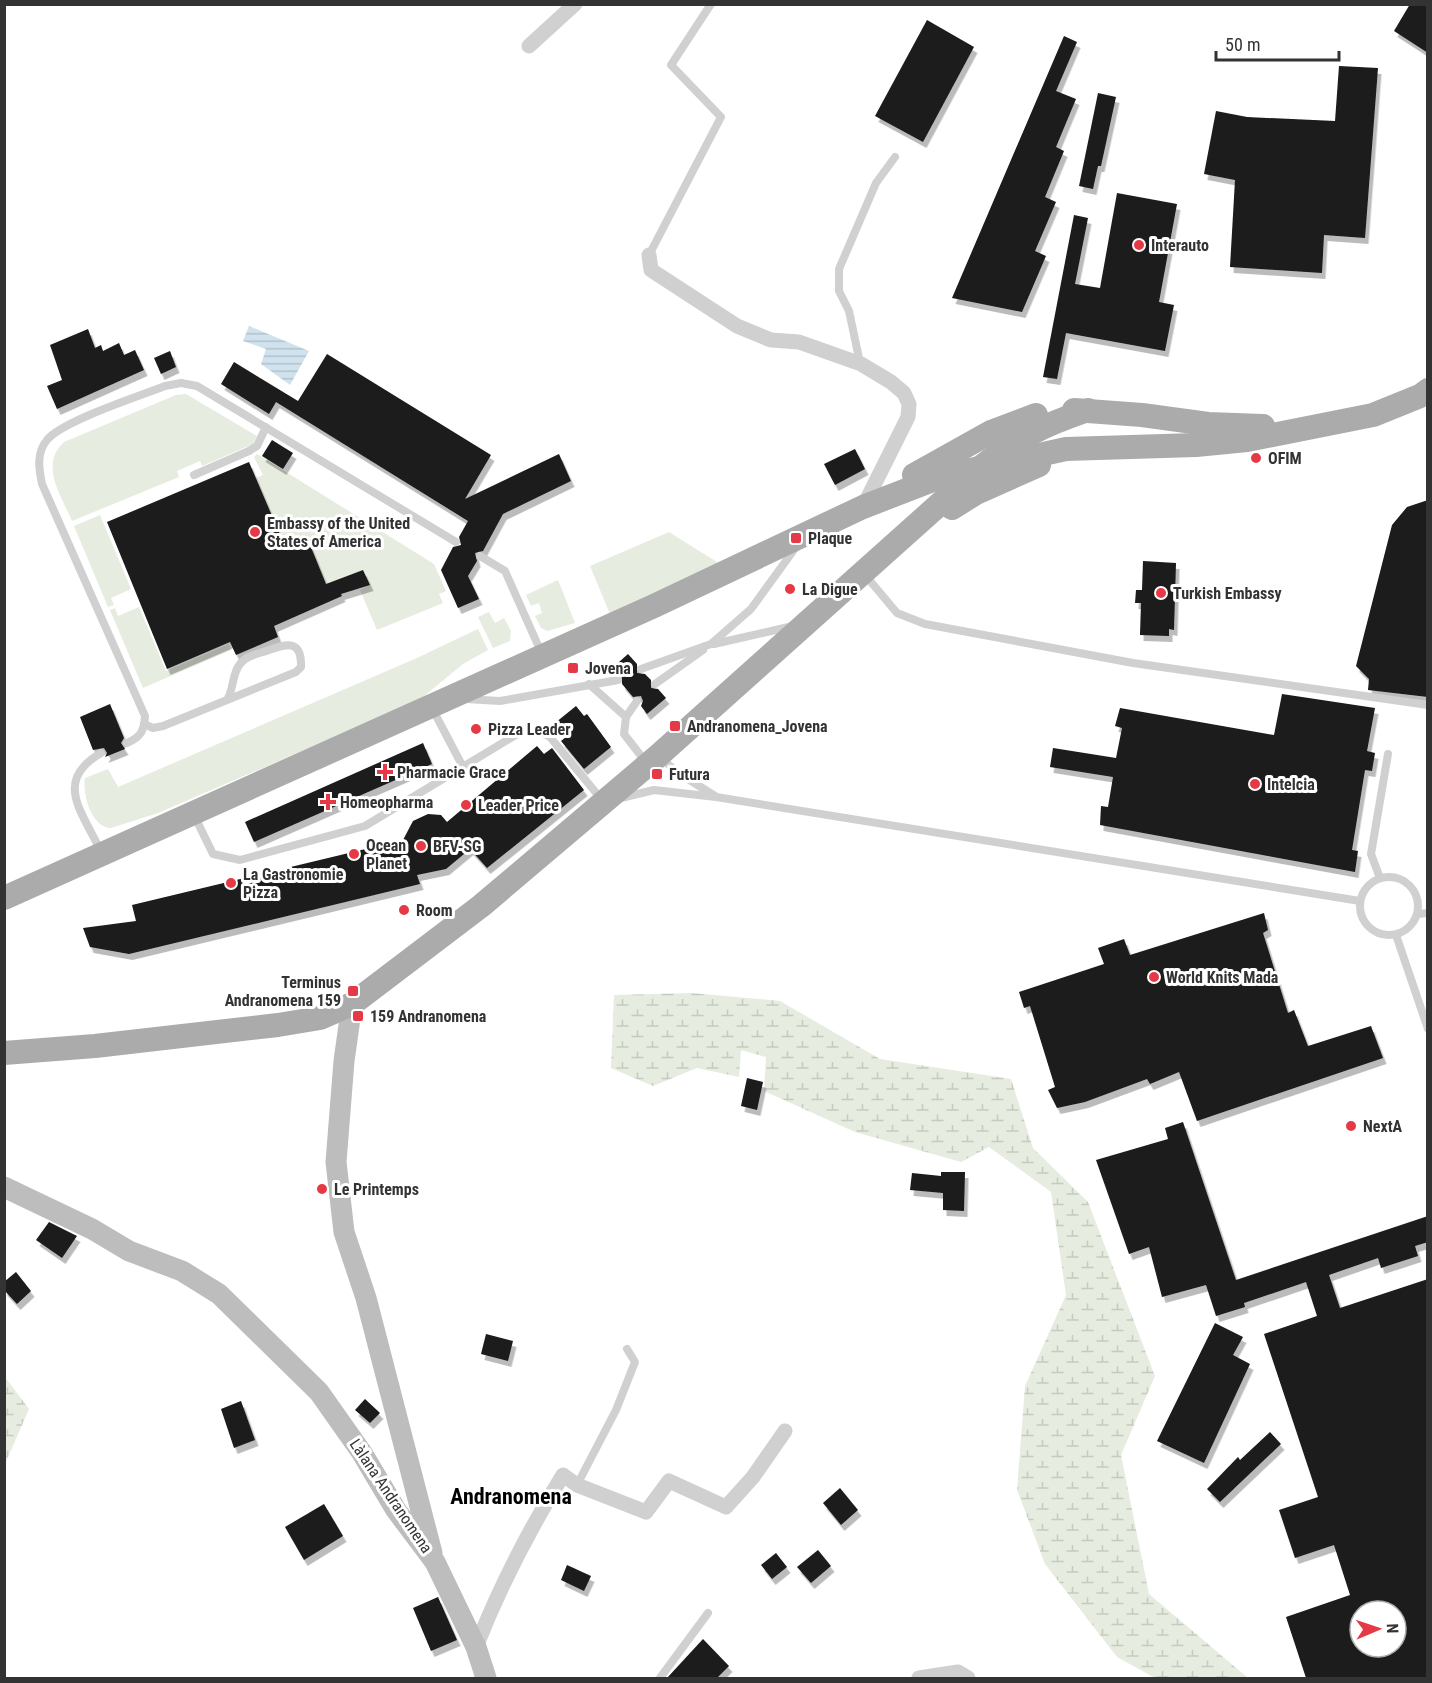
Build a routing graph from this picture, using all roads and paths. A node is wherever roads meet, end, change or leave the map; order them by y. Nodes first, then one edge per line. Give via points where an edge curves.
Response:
1 (575, 4) edge
2 (711, 4) edge
3 (529, 46) dead end
4 (895, 157) dead end
5 (649, 255) joint
6 (861, 364) junction
7 (1428, 390) edge
8 (1088, 410) junction
9 (1331, 423) junction
10 (266, 427) junction
11 (1102, 447) junction
12 (981, 467) junction
13 (194, 475) dead end
14 (863, 507) junction
15 (806, 534) junction
16 (456, 542) dead end
17 (480, 556) dead end
18 (863, 572) junction
19 (806, 623) junction
20 (711, 644) junction
21 (542, 656) junction
22 (641, 669) dead end
23 (618, 680) dead end
24 (589, 684) junction
25 (654, 684) dead end
26 (228, 700) junction
27 (441, 702) junction
28 (637, 702) dead end
29 (1428, 705) edge
30 (626, 717) junction
31 (144, 724) junction
32 (127, 743) dead end
33 (101, 753) dead end
34 (1388, 754) dead end
35 (653, 760) junction
36 (464, 767) junction
37 (716, 797) junction
38 (596, 806) junction
39 (193, 814) junction
40 (102, 855) junction
41 (1380, 878) junction
42 (4, 898) edge
43 (1360, 901) junction
44 (1428, 913) edge
45 (1418, 914) junction
46 (1396, 935) junction
47 (352, 1004) junction
48 (1428, 1029) edge
49 (4, 1053) edge
50 (4, 1187) edge
51 (627, 1349) dead end
52 (785, 1431) dead end
53 (578, 1485) junction
54 (435, 1562) junction
55 (708, 1613) dead end
56 (476, 1647) junction
57 (486, 1678) edge
58 (660, 1678) edge
59 (920, 1678) edge
60 (968, 1678) edge

1 - 3 street
2 - 5 lane via 671,64 721,117
4 - 6 lane via 876,183 839,269 839,291 849,312
5 - 6 street via 651,270 737,326 771,340 799,342
6 - 14 street via 891,382 904,393 909,404 908,417
7 - 9 main road via 1373,415
8 - 9 main road via 1208,424
8 - 12 main road via 1017,439
8 - 14 main road via 1038,415 991,432
9 - 11 main road via 1196,446
10 - 13 lane via 257,446
10 - 16 lane
10 - 31 lane via 197,386 181,383 62,429 47,440 38,459 42,484 145,716
11 - 12 main road via 1066,449
11 - 18 main road via 1038,466 976,493
12 - 14 main road via 943,476
12 - 18 main road
14 - 15 main road
15 - 20 lane via 752,609
15 - 21 main road
17 - 21 lane via 505,572
18 - 19 main road
18 - 29 lane via 897,613 925,624 1133,663
19 - 20 lane
19 - 35 main road
20 - 22 lane
20 - 25 lane
21 - 27 main road
23 - 24 lane
24 - 27 lane via 500,700
24 - 30 lane
26 - 26 lane via 239,665 247,658 285,644 297,648 301,667 296,672
26 - 31 lane via 163,726 153,728
27 - 36 lane
27 - 39 main road
28 - 30 lane
30 - 35 lane via 624,735
31 - 32 lane via 138,739
33 - 40 lane via 84,763 76,775 75,795
34 - 41 lane via 1371,854
35 - 37 lane
35 - 38 main road
36 - 38 lane via 519,733 540,731 550,736
36 - 39 lane via 365,826 240,860 213,854
37 - 38 lane via 654,790
37 - 43 lane
38 - 47 main road via 481,906
39 - 40 main road
40 - 42 main road
41 - 43 lane via 1363,891
41 - 45 lane via 1390,876 1409,884 1419,903
43 - 46 lane via 1363,920 1369,927 1377,933
44 - 45 lane
45 - 46 lane via 1413,923
46 - 48 lane
47 - 49 main road via 320,1018 278,1025 95,1047
47 - 54 street, Làlana Andranomena via 336,1162 344,1232 366,1298
50 - 54 street, Làlana Andranomena via 93,1229 129,1251 182,1271 219,1294 319,1392
51 - 53 lane via 635,1362
52 - 53 street via 726,1507 669,1481 646,1512
53 - 56 street via 563,1475 527,1533
54 - 56 street
55 - 58 lane
56 - 57 street
59 - 60 street via 958,1672

